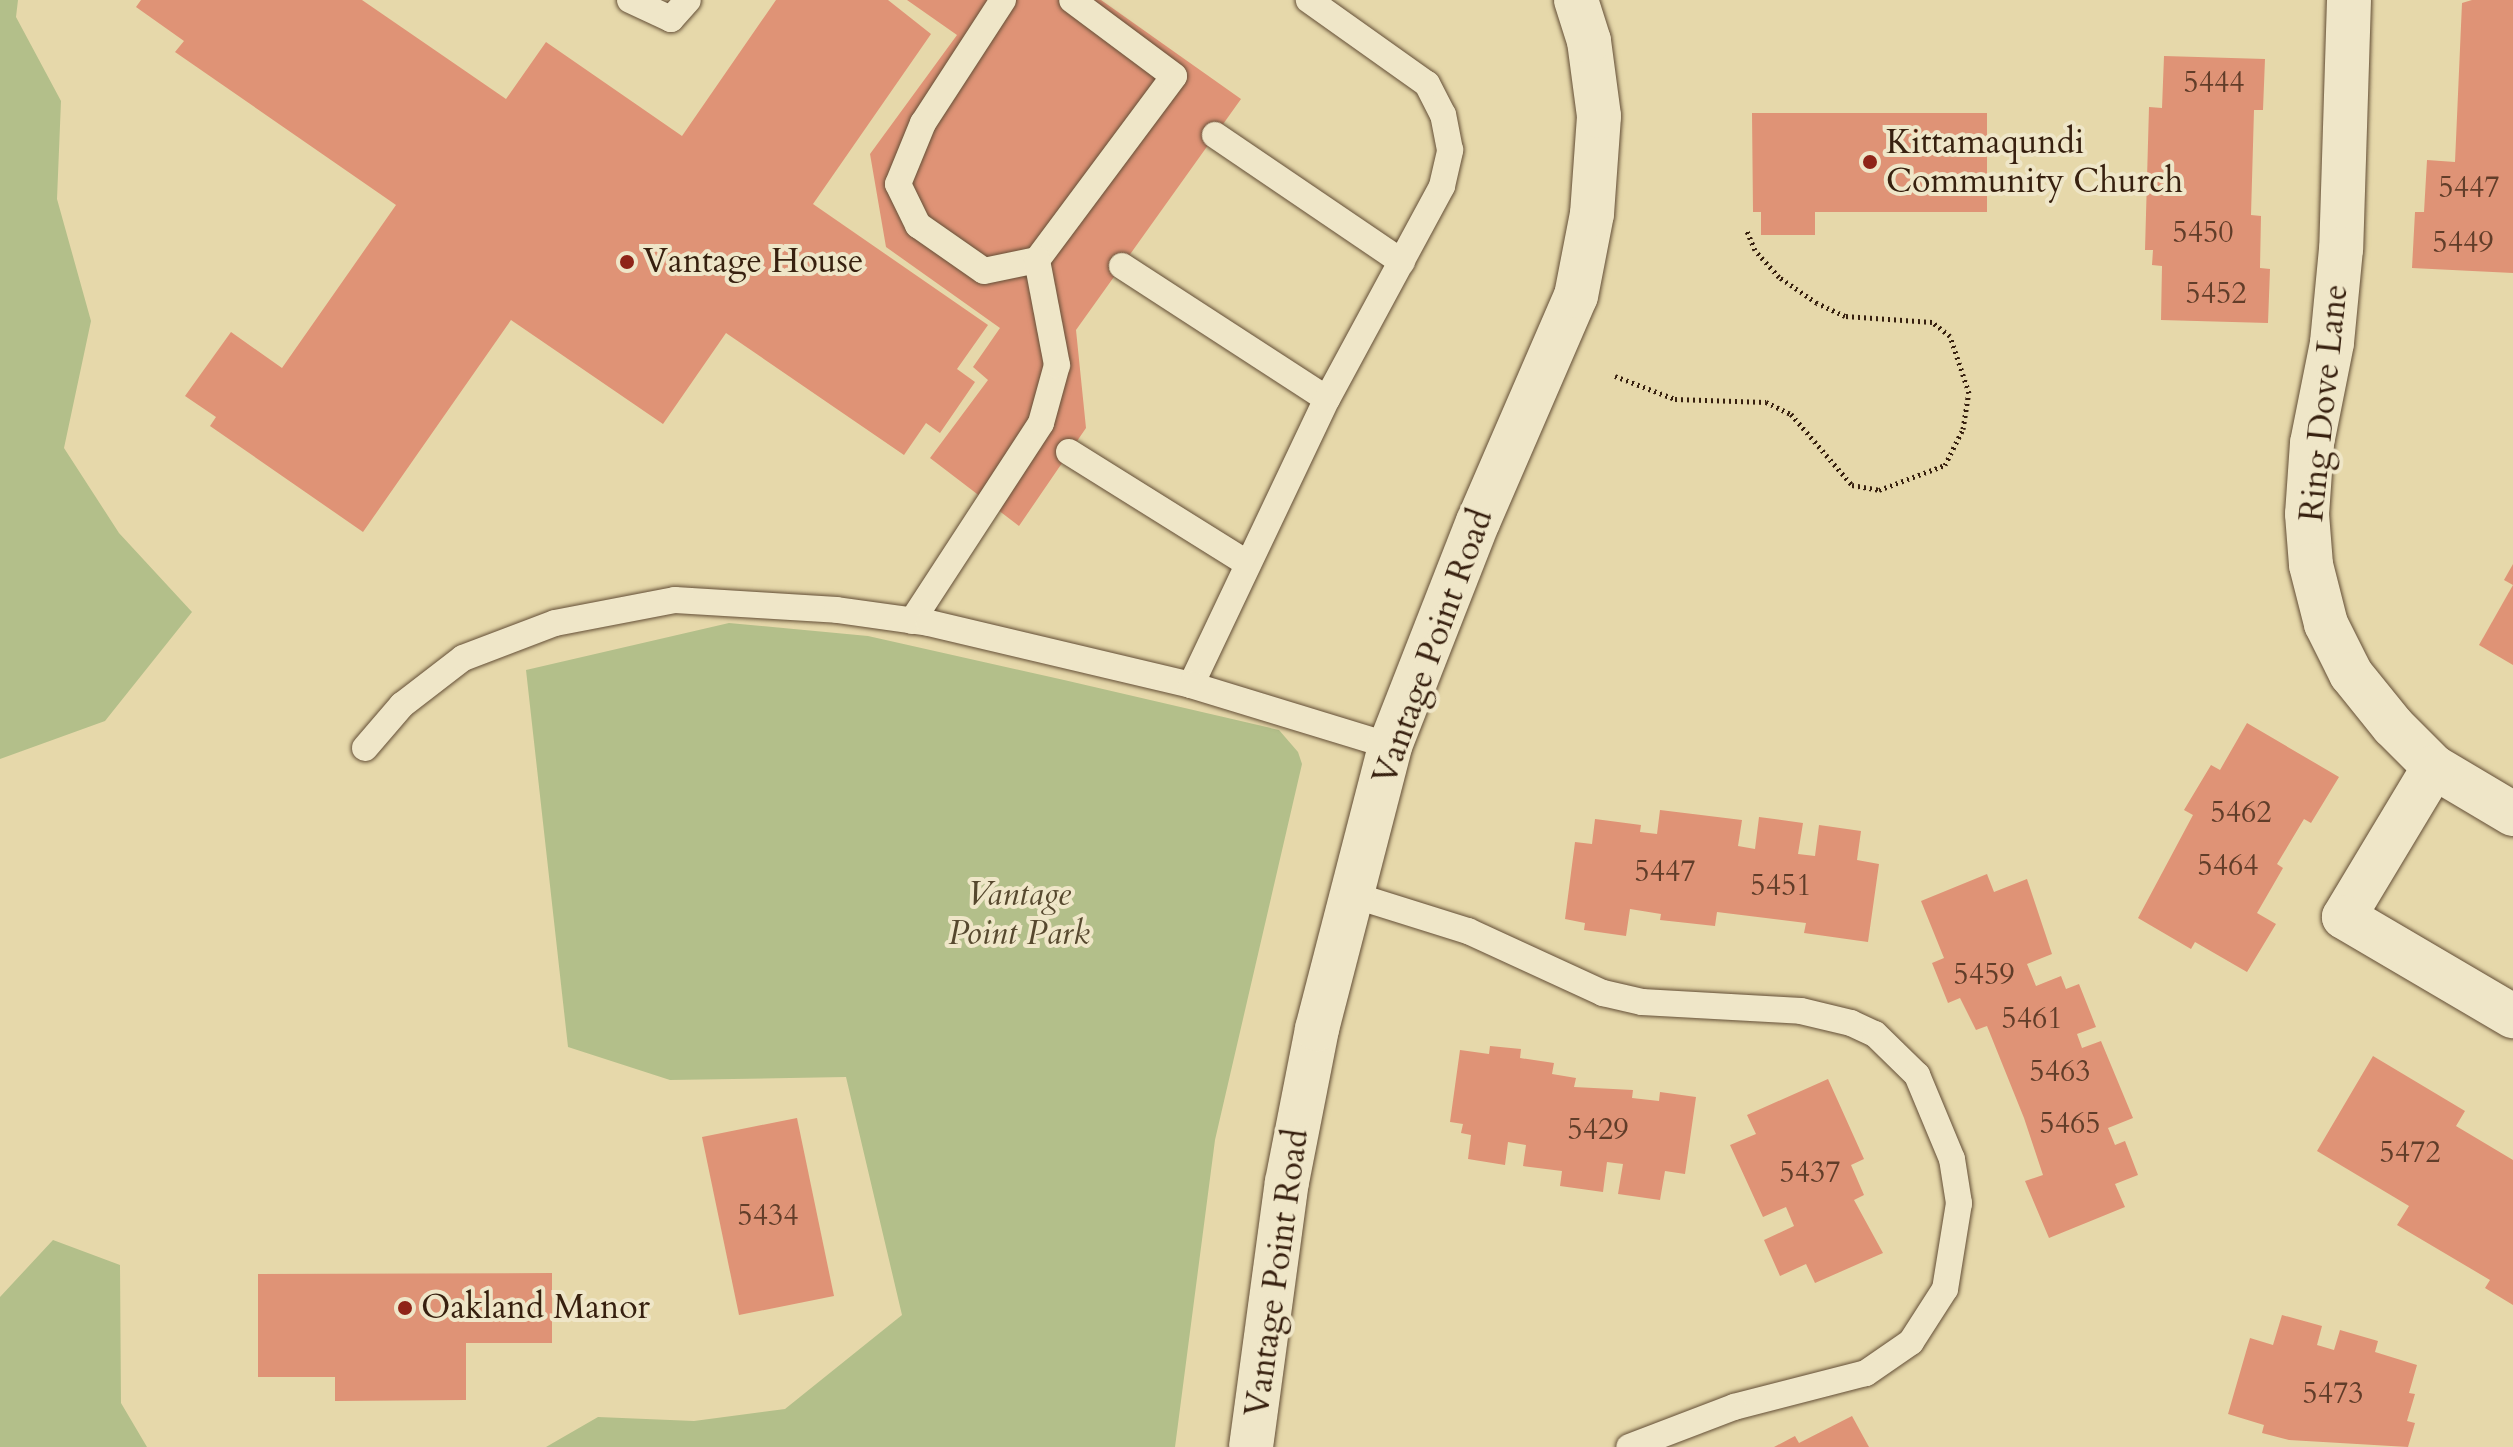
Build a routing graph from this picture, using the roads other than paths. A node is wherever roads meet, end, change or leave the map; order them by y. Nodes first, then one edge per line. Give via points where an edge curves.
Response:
1 (630, 0) edge
2 (688, 0) edge
3 (1003, 0) edge
4 (1072, 0) edge
5 (1309, 0) edge
6 (1576, 0) edge
7 (2349, 0) edge
8 (1215, 135) dead end
9 (1037, 260) junction
10 (1402, 262) junction
11 (1122, 266) dead end
12 (1327, 399) junction
13 (1069, 452) dead end
14 (1248, 564) junction
15 (912, 621) junction
16 (1191, 685) junction
17 (1390, 746) junction
18 (365, 748) dead end
19 (2434, 767) junction
20 (2513, 814) edge
21 (1353, 895) junction
22 (2513, 1016) edge
23 (1251, 1447) edge
24 (1629, 1447) edge

1 - 2 lane via 671,19
3 - 9 lane via 923,123 898,184 918,225 984,271
4 - 9 lane via 1174,76
5 - 10 lane via 1427,84 1443,115 1450,150 1442,186
6 - 17 street, Vantage Point Road via 1589,41 1599,116 1592,214 1576,296 1478,522
7 - 19 street, Ring Dove Lane via 2341,249 2332,343 2312,443 2307,514 2311,565 2326,624 2351,674
8 - 10 lane
9 - 15 lane via 1057,365 1041,423
10 - 12 lane
11 - 12 lane
12 - 14 lane
13 - 14 lane
14 - 16 lane
15 - 16 lane
15 - 18 lane via 837,610 675,600 555,623 463,658 402,705
16 - 17 lane
17 - 21 street, Vantage Point Road
19 - 20 street, Ring Dove Lane
19 - 22 street via 2344,917
21 - 23 street, Vantage Point Road via 1317,1029 1287,1182
21 - 24 lane via 1468,931 1603,993 1642,1002 1801,1011 1851,1023 1875,1034 1917,1075 1952,1159 1959,1203 1945,1289 1911,1342 1866,1373 1734,1407

